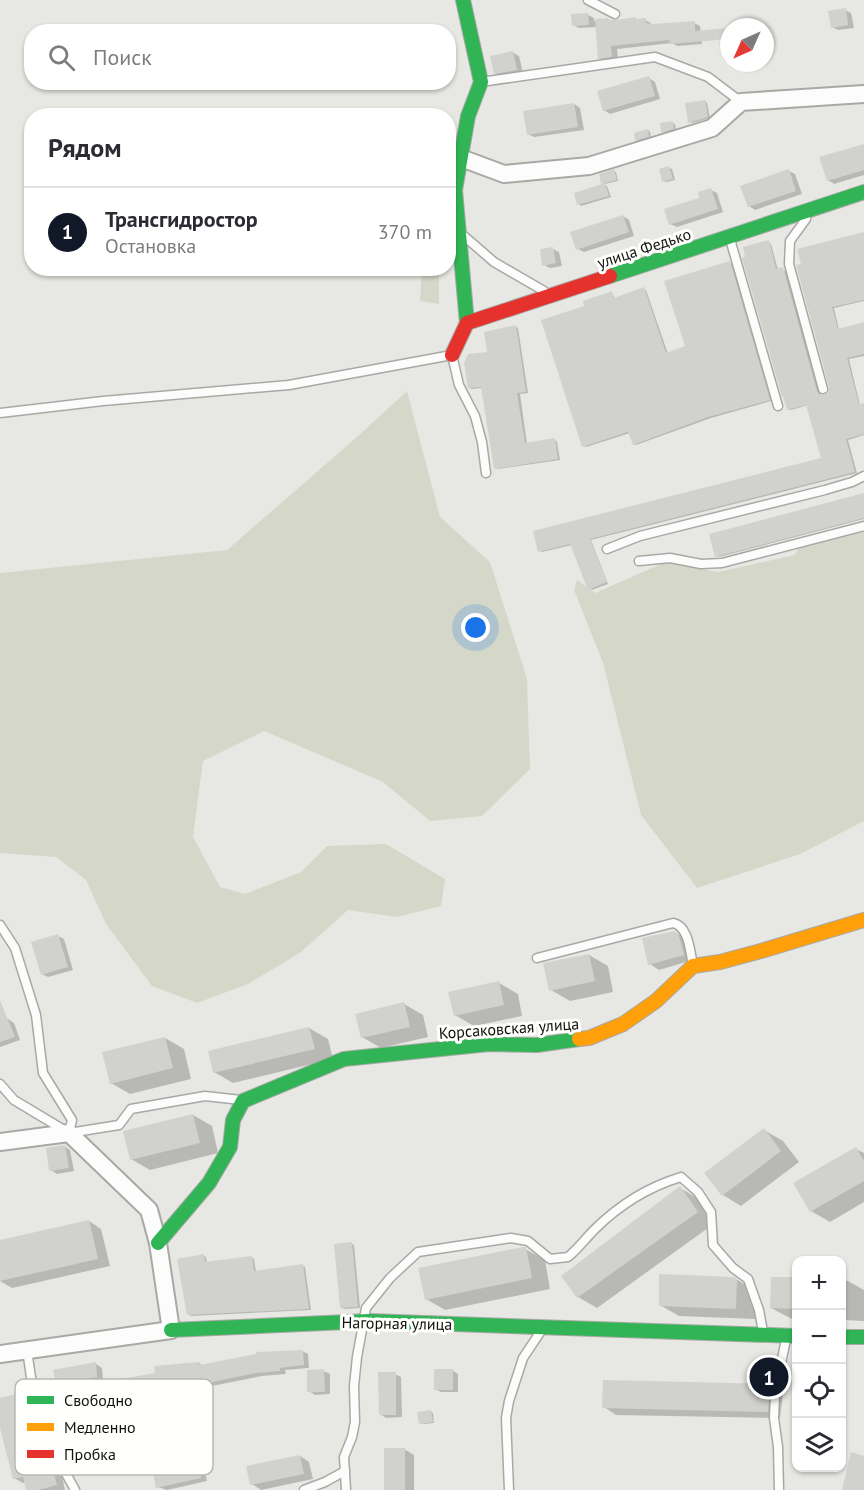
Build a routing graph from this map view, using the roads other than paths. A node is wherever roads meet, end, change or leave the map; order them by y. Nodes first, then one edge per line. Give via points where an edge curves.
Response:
1 (463, 0) edge
2 (588, 0) edge
3 (615, 14) dead end
4 (481, 82) junction
5 (864, 94) edge
6 (741, 102) junction
7 (462, 158) junction
8 (456, 185) edge
9 (864, 192) edge
10 (456, 200) edge
11 (811, 211) junction
12 (459, 230) junction
13 (729, 237) junction
14 (553, 295) junction
15 (468, 322) junction
16 (452, 355) junction
17 (823, 389) dead end
18 (778, 406) dead end
19 (0, 413) edge
20 (486, 473) dead end
21 (864, 476) edge
22 (864, 526) edge
23 (607, 549) dead end
24 (639, 561) dead end
25 (864, 920) edge
26 (0, 925) edge
27 (537, 958) dead end
28 (693, 966) junction
29 (0, 1084) edge
30 (243, 1101) junction
31 (69, 1133) junction
32 (0, 1142) edge
33 (158, 1243) junction
34 (363, 1321) junction
35 (543, 1327) junction
36 (171, 1330) junction
37 (763, 1336) junction
38 (791, 1336) edge
39 (846, 1337) edge
40 (864, 1337) edge
41 (27, 1350) junction
42 (0, 1354) edge
43 (31, 1379) edge
44 (345, 1471) junction
45 (67, 1475) edge
46 (75, 1490) edge
47 (304, 1490) edge
48 (346, 1490) edge
49 (509, 1490) edge
50 (779, 1490) edge

1 - 4 street
2 - 3 lane
4 - 6 lane via 655,57 708,77
4 - 7 street via 468,116
5 - 6 street
6 - 7 street via 712,128 590,166 504,174
7 - 8 street
9 - 11 street, улица Федько
10 - 12 street
11 - 13 street, улица Федько
11 - 17 lane via 790,241 789,264
12 - 14 lane via 494,262
12 - 15 street
13 - 14 street, улица Федько
13 - 18 lane
14 - 15 street, улица Федько
15 - 16 street
16 - 19 lane via 289,385
16 - 20 lane via 459,385 475,416
21 - 23 lane via 825,490 640,536
22 - 24 lane via 722,563 701,564 670,558
25 - 28 street via 761,951
26 - 31 lane via 15,948 36,1015 43,1073 72,1120
27 - 28 lane via 674,923 684,929
28 - 30 street, Корсаковская улица via 656,1001 623,1024 589,1038 344,1059
29 - 31 lane via 14,1100
30 - 31 lane via 204,1096 131,1109 119,1125
30 - 33 street via 233,1120 230,1147 209,1183
31 - 32 street
31 - 33 street via 149,1210
33 - 36 street
34 - 35 street, Нагорная улица
34 - 36 street, Нагорная улица
34 - 37 lane via 366,1308 418,1252 511,1238 528,1241 550,1259 568,1257 625,1203 681,1177 698,1192 711,1212 713,1245 748,1279
34 - 44 lane via 357,1357 355,1422 344,1458
35 - 37 street, Нагорная улица
35 - 49 lane via 523,1358 508,1401
36 - 41 street, Нагорная улица
37 - 38 street, Нагорная улица
38 - 50 lane via 775,1393
39 - 40 street
41 - 42 street, Нагорная улица
41 - 43 lane
44 - 47 lane
44 - 48 lane
45 - 46 lane

